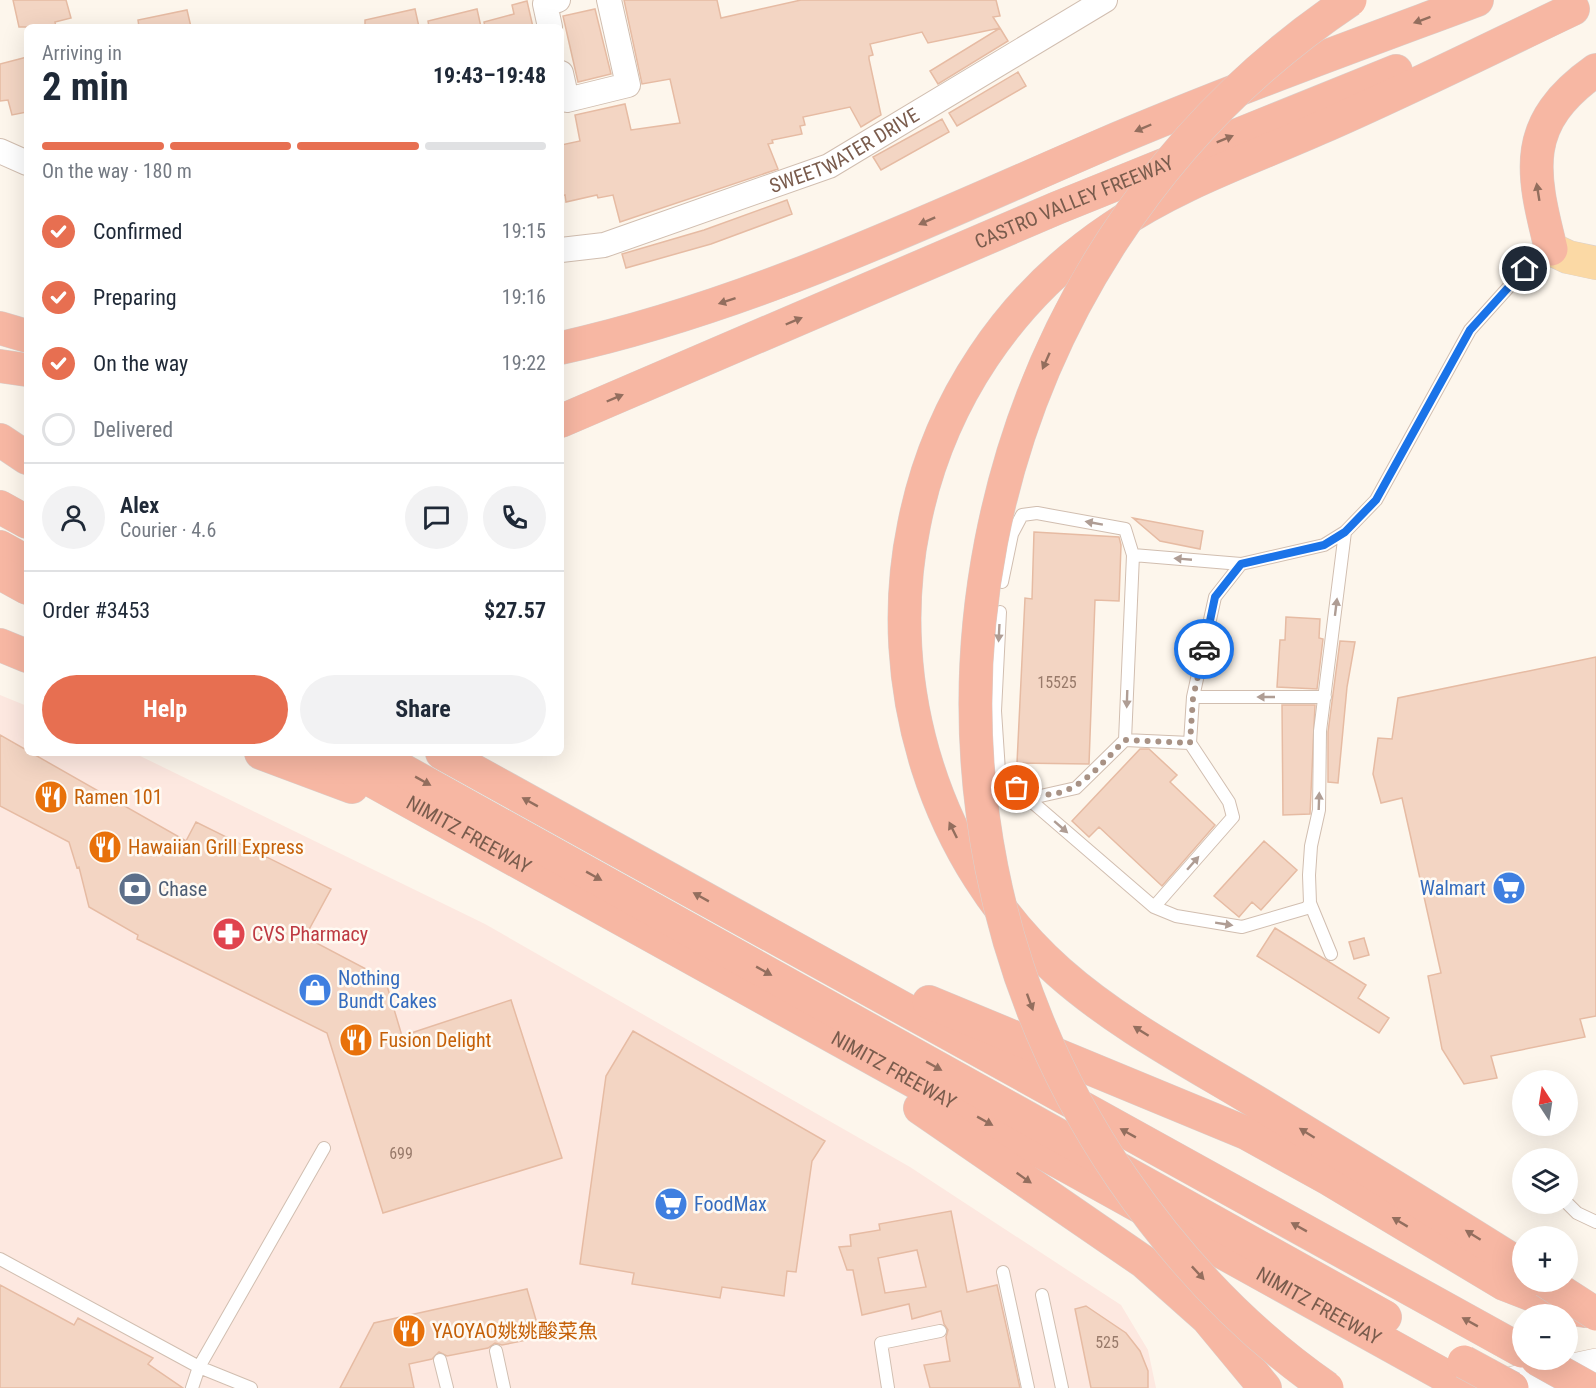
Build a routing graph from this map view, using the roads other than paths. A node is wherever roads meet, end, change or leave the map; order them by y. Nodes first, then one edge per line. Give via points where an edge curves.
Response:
1 (558, 0) edge
2 (609, 0) edge
3 (1105, 0) edge
4 (1350, 0) edge
5 (1477, 0) edge
6 (1585, 5) edge
7 (549, 24) edge
8 (1596, 70) edge
9 (564, 86) edge
10 (0, 151) edge
11 (24, 162) edge
12 (1551, 249) junction
13 (564, 250) edge
14 (1596, 263) edge
15 (0, 328) edge
16 (24, 335) edge
17 (564, 347) edge
18 (0, 366) edge
19 (24, 370) edge
20 (564, 420) edge
21 (0, 440) edge
22 (24, 456) edge
23 (0, 507) edge
24 (24, 520) edge
25 (1345, 532) junction
26 (0, 547) edge
27 (1133, 555) junction
28 (24, 560) edge
29 (1241, 564) junction
30 (0, 573) edge
31 (24, 586) edge
32 (0, 645) edge
33 (24, 655) edge
34 (1325, 697) junction
35 (1193, 698) junction
36 (1125, 740) junction
37 (1190, 743) junction
38 (268, 756) edge
39 (327, 756) edge
40 (377, 756) edge
41 (452, 757) edge
42 (1017, 788) junction
43 (430, 814) junction
44 (1310, 903) junction
45 (1154, 907) junction
46 (603, 911) junction
47 (752, 925) junction
48 (1331, 954) dead end
49 (324, 1148) dead end
50 (1578, 1213) edge
51 (1596, 1222) edge
52 (0, 1259) edge
53 (1512, 1260) edge
54 (1003, 1272) dead end
55 (1562, 1292) edge
56 (1042, 1295) dead end
57 (1596, 1314) edge
58 (940, 1331) dead end
59 (1221, 1338) junction
60 (1512, 1345) edge
61 (496, 1351) dead end
62 (440, 1360) dead end
63 (199, 1367) junction
64 (1578, 1367) edge
65 (1594, 1371) edge
66 (1455, 1373) edge
67 (192, 1388) edge
68 (251, 1388) edge
69 (447, 1388) edge
70 (504, 1388) edge
71 (888, 1388) edge
72 (1028, 1388) edge
73 (1062, 1388) edge
74 (1235, 1388) edge
75 (1265, 1388) edge
76 (1327, 1388) edge
77 (1490, 1388) edge
78 (1512, 1388) edge

1 - 7 street via 545,4
2 - 9 street via 628,85 567,100
3 - 13 street, SWEETWATER DRIVE via 829,166 604,245
4 -> 76 highway, bridge via 1267,63 1205,122 1136,206 1078,296 1040,375 1000,497 983,582 975,701 980,798 994,883 1017,966 1067,1086 1110,1161 1189,1264 1250,1326
5 -> 17 highway, CASTRO VALLEY FREEWAY via 1179,113 784,281 663,322
20 -> 6 highway, CASTRO VALLEY FREEWAY via 1216,143 1375,79
53 -> 6 highway via 1126,1022 1057,970 1029,942 979,876 938,797 923,755 913,715 904,636 904,591 918,502 947,420 990,345 1046,280 1111,228 1188,184 1346,117
12 -> 8 highway via 1538,194 1538,147 1561,99
10 - 11 street
12 - 14 main road
12 - 25 lane via 1525,269 1470,330 1376,500
15 - 16 highway
18 - 19 highway
21 - 22 highway
23 - 24 highway
25 - 29 lane via 1324,545
34 -> 25 lane
26 - 28 highway
29 -> 27 lane
27 -> 36 lane
27 -> 42 lane via 1125,529 1037,513 1022,515 1012,534 1002,585 995,711 999,771
29 - 35 lane via 1215,597
30 - 31 highway
32 - 33 highway
34 -> 35 lane
44 -> 34 lane via 1309,875 1319,810 1320,731
35 - 37 lane
36 - 37 lane
36 - 42 lane via 1076,788 1036,797
45 -> 37 lane via 1233,817 1229,802
38 - 43 highway
39 - 43 highway, NIMITZ FREEWAY
40 -> 66 highway
47 -> 41 highway
42 -> 45 lane
43 - 46 highway, NIMITZ FREEWAY
45 -> 44 lane via 1176,916 1242,927 1293,914
44 - 48 lane
46 -> 59 highway via 748,1011 942,1122 1144,1262 1207,1318
46 -> 66 highway, NIMITZ FREEWAY
57 -> 47 highway via 1566,1308 1504,1284 1246,1133 1012,1038
60 -> 47 highway
49 - 63 lane
50 - 51 lane
52 - 63 lane
54 - 72 lane
55 - 57 highway, bridge
56 - 73 lane
58 - 71 lane via 881,1343
59 - 74 highway via 1234,1371
59 - 75 highway
61 - 70 lane
62 - 69 lane
63 - 67 lane
63 - 68 lane
64 - 65 highway, bridge
65 - 77 main road
66 - 78 highway, bridge

